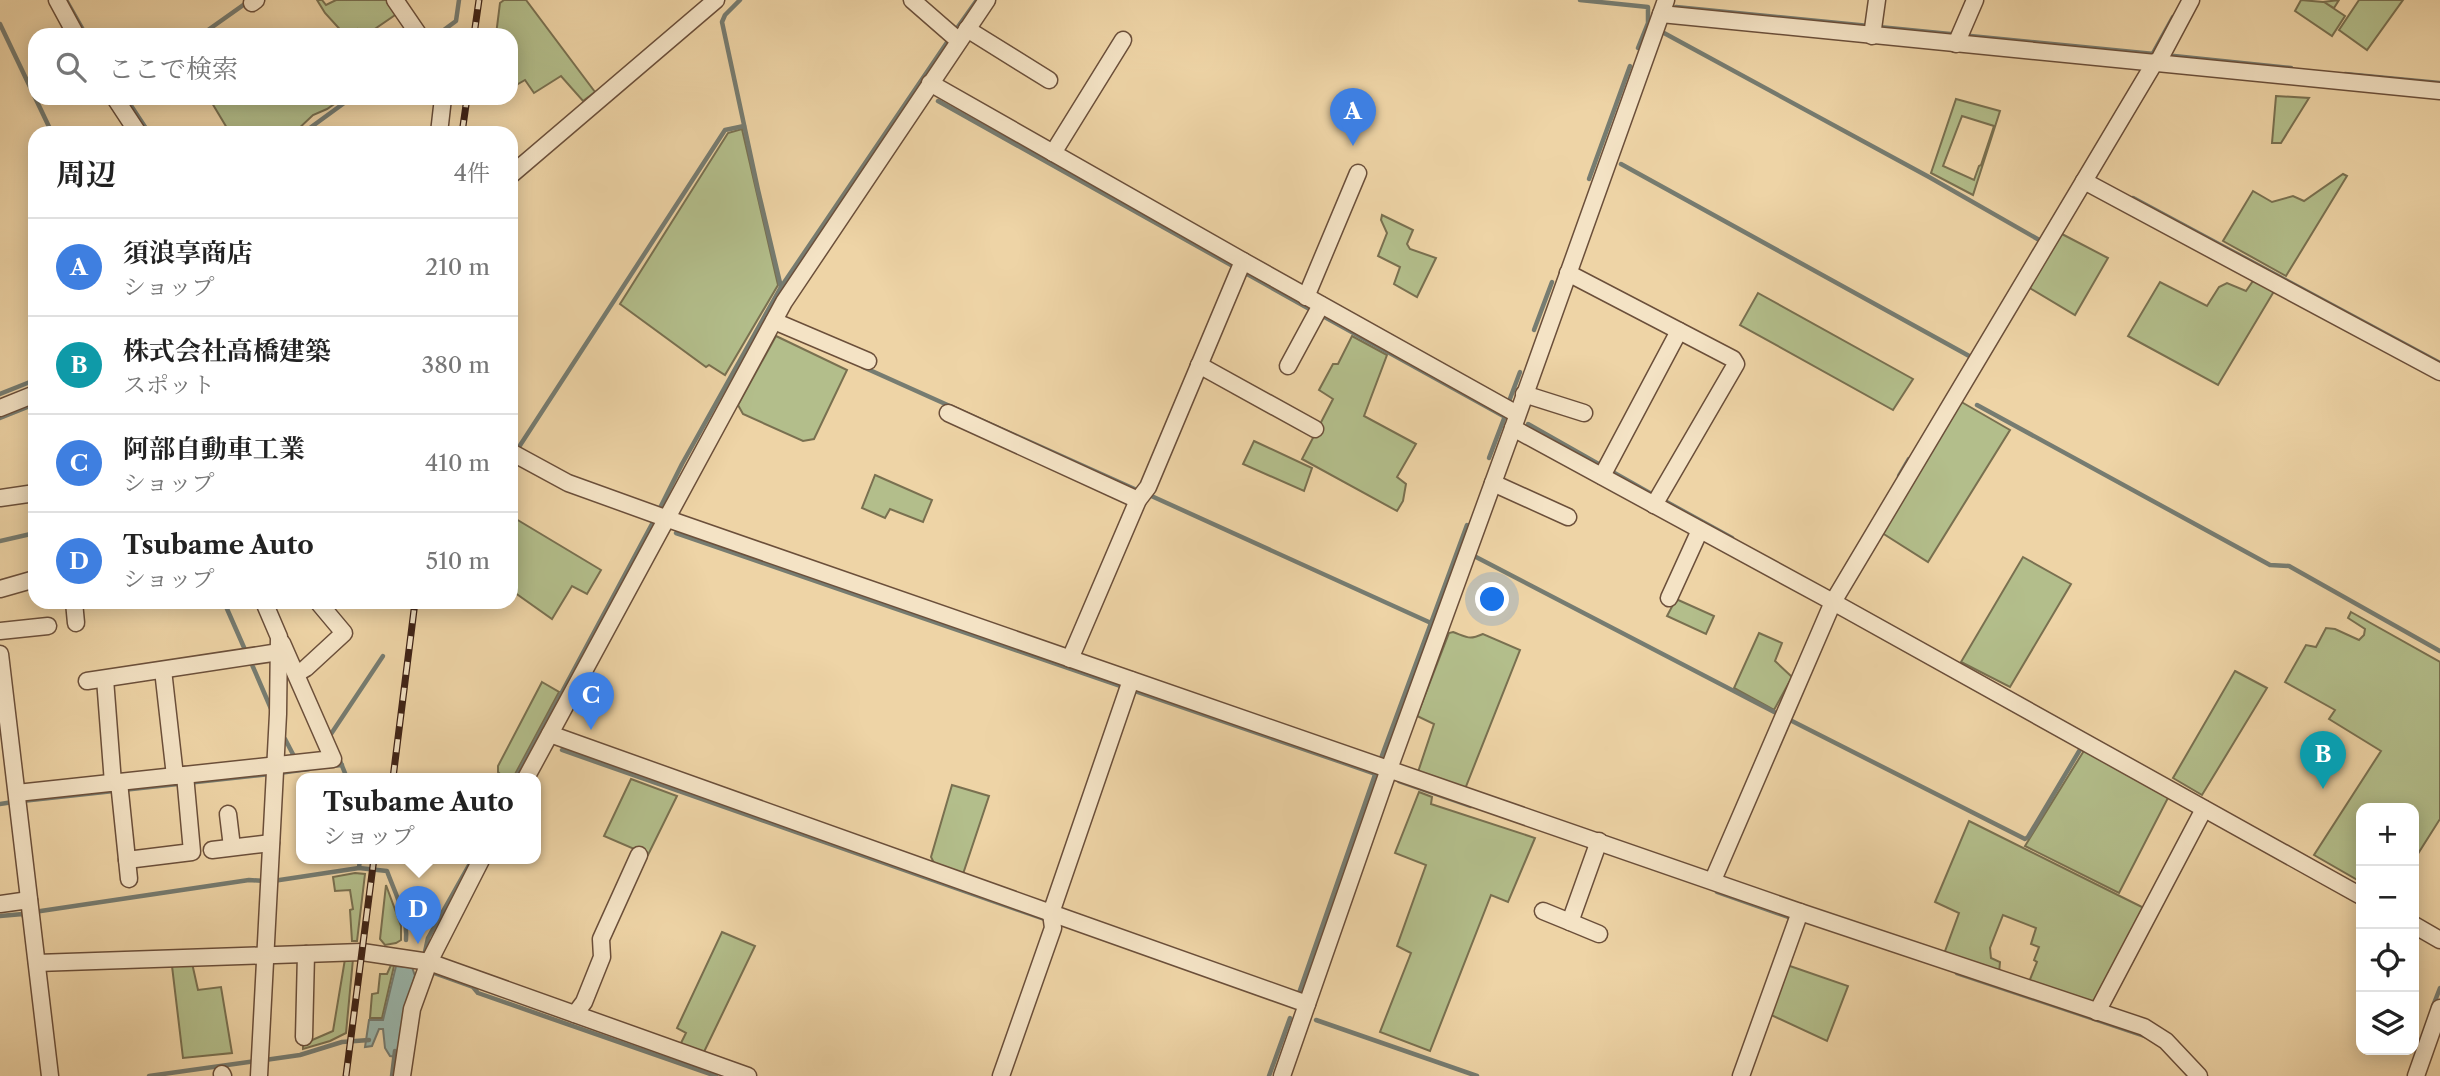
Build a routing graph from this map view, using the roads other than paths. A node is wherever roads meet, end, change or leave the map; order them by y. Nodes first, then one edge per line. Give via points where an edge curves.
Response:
1 (57, 0) edge
2 (395, 0) edge
3 (716, 0) edge
4 (912, 0) edge
5 (987, 0) edge
6 (1877, 0) edge
7 (1975, 0) edge
8 (2191, 0) edge
9 (1663, 7) edge
10 (72, 28) edge
11 (414, 28) edge
12 (1873, 29) junction
13 (963, 35) junction
14 (1958, 38) junction
15 (1123, 40) dead end
16 (2157, 62) junction
17 (1049, 80) dead end
18 (930, 83) junction
19 (2440, 90) edge
20 (120, 105) edge
21 (442, 105) edge
22 (133, 126) edge
23 (440, 126) edge
24 (1053, 153) junction
25 (518, 169) edge
26 (1358, 173) dead end
27 (2087, 176) junction
28 (1241, 267) junction
29 (1568, 273) junction
30 (1307, 297) junction
31 (1321, 306) junction
32 (774, 321) junction
33 (1679, 331) junction
34 (868, 361) dead end
35 (1199, 365) junction
36 (1288, 366) dead end
37 (2440, 372) edge
38 (1524, 394) junction
39 (28, 397) edge
40 (0, 408) edge
41 (948, 413) dead end
42 (1584, 413) dead end
43 (1511, 415) junction
44 (1315, 429) dead end
45 (518, 456) edge
46 (1602, 476) junction
47 (1493, 482) junction
48 (28, 494) edge
49 (1142, 495) junction
50 (0, 498) edge
51 (1654, 505) junction
52 (659, 516) junction
53 (1568, 517) dead end
54 (1700, 530) junction
55 (28, 581) edge
56 (0, 589) edge
57 (1669, 598) dead end
58 (1835, 598) junction
59 (75, 609) edge
60 (266, 609) edge
61 (324, 609) edge
62 (76, 623) dead end
63 (48, 626) dead end
64 (0, 631) edge
65 (279, 645) junction
66 (0, 654) edge
67 (1070, 659) junction
68 (163, 670) junction
69 (300, 672) junction
70 (104, 679) junction
71 (2, 681) edge
72 (87, 681) dead end
73 (1129, 686) junction
74 (550, 734) junction
75 (5, 757) edge
76 (1383, 767) junction
77 (275, 771) junction
78 (529, 773) edge
79 (183, 780) junction
80 (118, 786) junction
81 (18, 798) junction
82 (2204, 809) junction
83 (228, 814) dead end
84 (1600, 841) junction
85 (271, 842) junction
86 (232, 847) junction
87 (212, 850) dead end
88 (639, 855) dead end
89 (127, 860) junction
90 (479, 864) edge
91 (129, 879) dead end
92 (1713, 880) junction
93 (2356, 893) edge
94 (0, 904) edge
95 (26, 905) junction
96 (1543, 911) dead end
97 (1800, 912) junction
98 (1052, 920) junction
99 (1570, 922) junction
100 (2419, 928) edge
101 (1599, 934) dead end
102 (2440, 940) edge
103 (306, 954) junction
104 (264, 956) junction
105 (429, 962) junction
106 (37, 963) junction
107 (1300, 1001) junction
108 (2440, 1008) edge
109 (2097, 1012) junction
110 (575, 1014) junction
111 (304, 1037) dead end
112 (259, 1066) edge
113 (50, 1076) edge
114 (402, 1076) edge
115 (748, 1076) edge
116 (1001, 1076) edge
117 (1282, 1076) edge
118 (1741, 1076) edge
119 (2199, 1076) edge
120 (2416, 1076) edge

1 - 10 street
2 - 11 street
3 - 25 street
4 - 13 street
5 - 13 street
6 - 12 street
7 - 14 street
8 - 16 street
9 - 12 street
9 - 29 street
12 - 14 street
13 - 17 street
13 - 18 street
14 - 16 street
15 - 24 street
16 - 19 street
16 - 27 street
18 - 24 street
18 - 32 street
20 - 22 street
21 - 23 street
24 - 28 street
26 - 30 street
27 - 37 street
27 - 58 street
28 - 30 street
28 - 35 street
29 - 33 street
29 - 38 street
30 - 31 street
31 - 36 street
31 - 43 street
32 - 34 street
32 - 52 street
33 - 46 street
33 - 51 street via 1736,364
35 - 44 street
35 - 49 street
38 - 42 street
38 - 43 street
39 - 40 street
41 - 49 street
43 - 46 street
43 - 47 street
45 - 52 street via 568,483
46 - 51 street
47 - 53 street
47 - 76 street
48 - 50 street
49 - 67 street
51 - 54 street
52 - 67 street
52 - 74 street
54 - 57 street
54 - 58 street
55 - 56 street
58 - 82 street
58 - 92 street
59 - 62 street
60 - 65 street
61 - 69 street via 344,633
63 - 64 street
65 - 68 street via 247,657
65 - 69 street
65 - 77 street
66 - 71 street
67 - 73 street
68 - 70 street
68 - 79 street
69 - 77 street via 333,759
70 - 72 street
70 - 80 street
71 - 75 street
73 - 76 street
73 - 98 street
74 - 78 street
74 - 98 street
75 - 81 street
76 - 84 street
76 - 107 street
77 - 79 street
77 - 85 street
79 - 80 street
79 - 89 street via 192,852
80 - 81 street
80 - 89 street
81 - 95 street
82 - 93 street
82 - 109 street
83 - 86 street
84 - 92 street
84 - 99 street
85 - 86 street
85 - 104 street
86 - 87 street
88 - 110 street via 601,939 603,957
89 - 91 street
90 - 105 street
92 - 97 street
94 - 95 street
95 - 106 street
96 - 99 street
97 - 109 street
97 - 118 street
98 - 107 street
98 - 116 street
99 - 101 street
100 - 102 street
103 - 104 street
103 - 105 street via 362,952
103 - 111 street
104 - 106 street
104 - 112 street
105 - 110 street
105 - 114 street via 412,1009
106 - 113 street
107 - 117 street
108 - 120 street
109 - 119 street via 2144,1027 2166,1041
110 - 115 street

